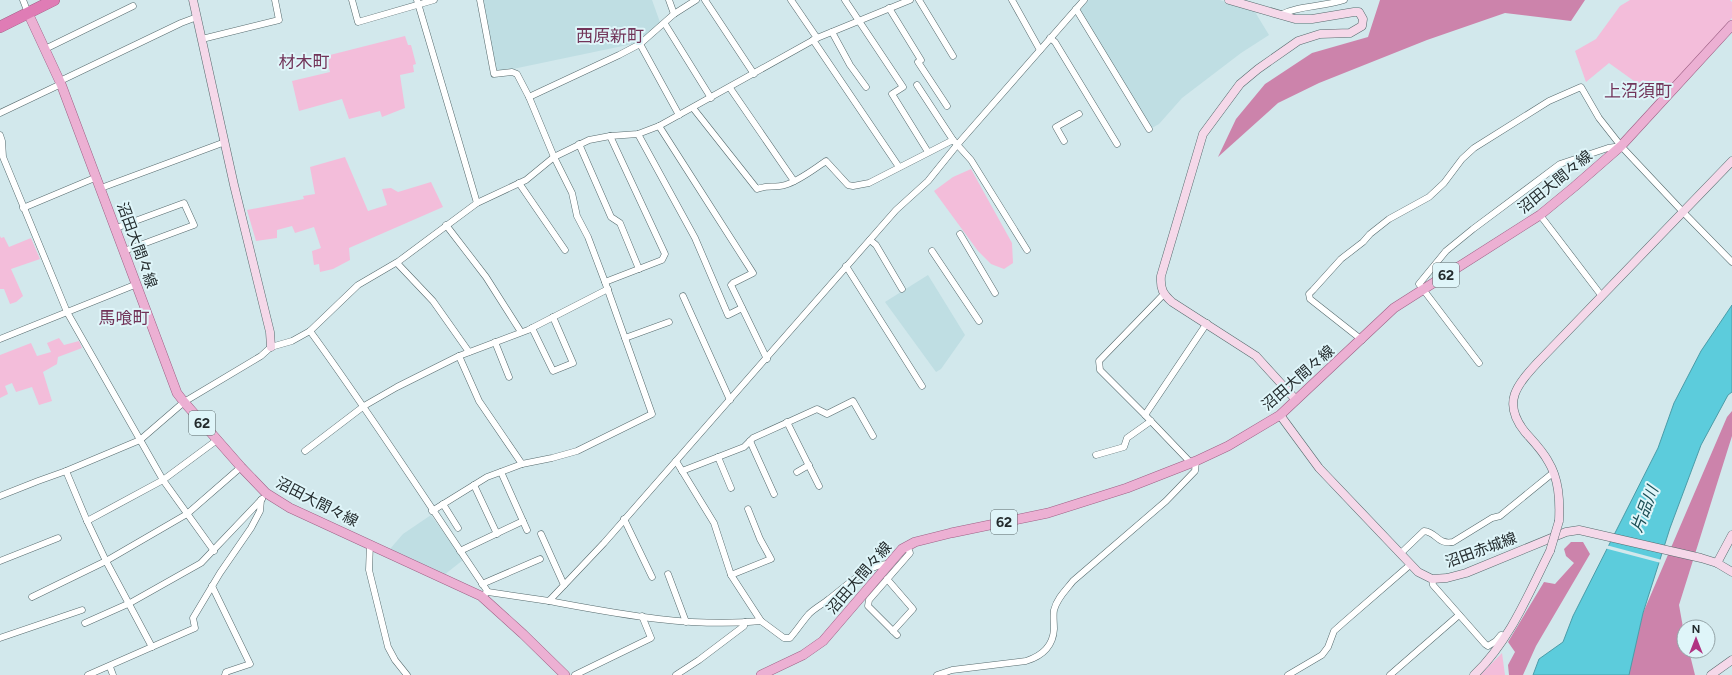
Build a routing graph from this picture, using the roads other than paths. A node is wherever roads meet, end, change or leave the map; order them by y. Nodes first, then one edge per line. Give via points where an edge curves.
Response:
1 (23, 0) edge
2 (54, 0) edge
3 (194, 0) edge
4 (275, 0) edge
5 (352, 0) edge
6 (434, 0) edge
7 (480, 0) edge
8 (669, 0) edge
9 (696, 0) edge
10 (705, 0) edge
11 (791, 0) edge
12 (845, 0) edge
13 (910, 0) edge
14 (919, 0) edge
15 (1012, 0) edge
16 (1084, 0) edge
17 (1229, 0) edge
18 (1344, 0) edge
19 (418, 2) edge
20 (902, 2) edge
21 (133, 6) dead end
22 (889, 8) junction
23 (1076, 9) junction
24 (28, 13) junction
25 (674, 14) junction
26 (1280, 15) junction
27 (197, 17) junction
28 (859, 21) junction
29 (665, 24) junction
30 (1732, 25) edge
31 (0, 27) edge
32 (832, 32) junction
33 (1050, 38) junction
34 (202, 39) junction
35 (815, 39) junction
36 (640, 44) junction
37 (45, 49) junction
38 (1040, 50) junction
39 (953, 56) dead end
40 (754, 74) junction
41 (61, 83) junction
42 (918, 85) dead end
43 (866, 87) dead end
44 (730, 88) junction
45 (529, 97) junction
46 (711, 98) junction
47 (947, 106) dead end
48 (693, 108) junction
49 (0, 113) edge
50 (1079, 114) dead end
51 (679, 116) junction
52 (659, 126) junction
53 (1149, 129) dead end
54 (638, 134) junction
55 (0, 135) edge
56 (610, 136) junction
57 (1064, 141) dead end
58 (225, 142) junction
59 (955, 142) junction
60 (579, 144) junction
61 (1117, 144) dead end
62 (1621, 146) junction
63 (928, 152) junction
64 (554, 157) junction
65 (2, 158) edge
66 (1732, 161) edge
67 (899, 167) junction
68 (97, 177) junction
69 (794, 180) junction
70 (519, 183) junction
71 (101, 188) junction
72 (477, 203) junction
73 (23, 208) junction
74 (1683, 212) junction
75 (1540, 215) junction
76 (446, 225) junction
77 (116, 228) junction
78 (960, 234) dead end
79 (870, 240) junction
80 (565, 250) dead end
81 (1027, 250) dead end
82 (124, 251) junction
83 (932, 251) dead end
84 (397, 262) junction
85 (1732, 262) edge
86 (846, 266) junction
87 (639, 269) junction
88 (605, 282) junction
89 (137, 284) junction
90 (608, 289) junction
91 (902, 289) dead end
92 (1424, 290) junction
93 (995, 293) dead end
94 (1164, 294) junction
95 (1601, 295) junction
96 (683, 296) dead end
97 (742, 308) junction
98 (67, 312) junction
99 (553, 317) junction
100 (978, 321) dead end
101 (669, 322) dead end
102 (1207, 323) junction
103 (532, 328) junction
104 (310, 331) junction
105 (521, 332) junction
106 (625, 338) junction
107 (0, 339) edge
108 (1362, 340) junction
109 (495, 342) junction
110 (271, 347) junction
111 (469, 352) junction
112 (459, 356) junction
113 (767, 359) junction
114 (1479, 364) dead end
115 (508, 378) dead end
116 (922, 386) dead end
117 (730, 400) junction
118 (1296, 400) junction
119 (184, 402) junction
120 (364, 406) junction
121 (1145, 415) junction
122 (1280, 415) junction
123 (1151, 421) junction
124 (787, 422) junction
125 (873, 436) dead end
126 (140, 440) junction
127 (217, 440) junction
128 (750, 441) junction
129 (305, 451) dead end
130 (1096, 455) dead end
131 (718, 457) junction
132 (676, 461) junction
133 (1194, 462) junction
134 (522, 464) junction
135 (808, 465) junction
136 (241, 467) junction
137 (66, 471) junction
138 (682, 471) junction
139 (501, 472) junction
140 (797, 472) dead end
141 (1554, 472) junction
142 (163, 480) junction
143 (474, 485) junction
144 (819, 486) dead end
145 (731, 488) dead end
146 (774, 494) dead end
147 (0, 496) edge
148 (264, 496) junction
149 (443, 504) junction
150 (748, 509) dead end
151 (432, 511) junction
152 (187, 514) junction
153 (624, 520) junction
154 (87, 521) junction
155 (523, 521) junction
156 (458, 528) dead end
157 (527, 530) dead end
158 (497, 534) junction
159 (541, 534) dead end
160 (1732, 535) edge
161 (58, 538) dead end
162 (370, 544) junction
163 (907, 546) junction
164 (214, 551) junction
165 (460, 551) junction
166 (1401, 553) junction
167 (540, 559) dead end
168 (0, 561) edge
169 (106, 561) junction
170 (1717, 563) junction
171 (890, 564) junction
172 (1411, 564) junction
173 (1732, 572) edge
174 (668, 574) dead end
175 (731, 575) junction
176 (652, 577) dead end
177 (887, 579) junction
178 (1432, 579) junction
179 (482, 584) junction
180 (564, 585) junction
181 (212, 586) junction
182 (484, 594) junction
183 (32, 597) dead end
184 (549, 601) junction
185 (130, 603) junction
186 (82, 610) dead end
187 (1459, 615) junction
188 (642, 616) junction
189 (761, 621) junction
190 (686, 622) junction
191 (745, 622) junction
192 (85, 623) dead end
193 (1505, 636) junction
194 (0, 638) edge
195 (152, 647) junction
196 (1732, 660) edge
197 (110, 667) junction
198 (88, 675) edge
199 (113, 675) edge
200 (225, 675) edge
201 (407, 675) edge
202 (565, 675) edge
203 (575, 675) edge
204 (676, 675) edge
205 (761, 675) edge
206 (937, 675) edge
207 (1288, 675) edge
208 (1390, 675) edge
209 (1474, 675) edge
210 (1711, 675) edge

1 - 24 street
2 - 24 highway
3 - 27 street
4 - 34 street via 279,20
5 - 19 street via 358,22
6 - 19 street
7 - 45 street via 494,74 516,74
8 - 25 street
9 - 25 street
10 - 40 street
11 - 35 street
12 - 28 street
13 - 20 street
14 - 39 street
15 - 38 street
16 - 23 street
17 - 26 street
18 - 26 street via 1291,10
19 - 72 street
20 - 22 street
21 - 37 street
22 - 28 street
22 - 47 street via 921,60 918,62
23 - 33 street
23 - 53 street
24 - 31 highway
24 - 37 main road, 沼田大間々線 / 62
25 - 29 street
26 - 94 street via 1295,19 1312,19 1359,12 1363,19 1362,26 1350,33 1320,34 1298,41 1240,84 1214,117 1203,134 1161,276 1160,286
27 - 34 street
27 - 41 street via 180,23
28 - 32 street
28 - 63 street via 904,86 892,94
29 - 36 street
29 - 46 street
30 - 62 main road, 沼田大間々線 / 62
32 - 35 street
32 - 43 street via 850,65
33 - 38 street
33 - 61 street via 1055,42
34 - 58 street
35 - 40 street
35 - 67 street
36 - 45 street
36 - 51 street
37 - 41 main road, 沼田大間々線 / 62
38 - 59 street
40 - 44 street
41 - 49 street
41 - 68 main road, 沼田大間々線 / 62
42 - 59 street
44 - 46 street
44 - 69 street
45 - 64 street
46 - 48 street
48 - 51 street
48 - 69 street via 757,189 764,186 786,185
50 - 57 street via 1056,127
51 - 52 street
52 - 54 street
52 - 97 street via 753,273 731,285
54 - 56 street
54 - 97 street via 695,238 728,314
55 - 65 street
56 - 60 street
56 - 87 street via 665,254 662,260
58 - 71 street
58 - 110 street via 270,332
59 - 63 street
59 - 79 street via 928,181 896,210
59 - 81 street via 971,160
60 - 64 street
60 - 87 street via 611,217 620,223
62 - 74 street
62 - 75 main road, 沼田大間々線 / 62
62 - 92 street via 1560,164 1530,185 1446,251 1420,284
62 - 108 street via 1599,118 1581,87 1549,101 1474,148 1462,158 1429,197 1390,219 1370,234 1341,259 1309,294 1320,308
63 - 67 street
64 - 70 street
64 - 88 street via 572,193 577,216
65 - 73 street
66 - 74 street
67 - 69 street via 869,183 853,186 848,185 826,161
68 - 71 main road, 沼田大間々線 / 62
68 - 73 street
70 - 72 street
70 - 80 street
71 - 77 main road, 沼田大間々線 / 62
72 - 76 street
73 - 98 street
74 - 85 street
74 - 95 street
75 - 92 main road, 沼田大間々線 / 62
75 - 95 street
76 - 84 street
76 - 105 street via 486,277
77 - 82 main road, 沼田大間々線 / 62
77 - 82 street via 184,203 194,225
78 - 93 street
79 - 86 street
79 - 91 street via 876,245
82 - 89 main road, 沼田大間々線 / 62
83 - 100 street
84 - 104 street via 352,290
84 - 111 street via 433,301
86 - 113 street
86 - 116 street
87 - 88 street
88 - 90 street
89 - 98 street
89 - 119 main road, 沼田大間々線 / 62 via 178,393
90 - 99 street
90 - 106 street
92 - 108 main road, 沼田大間々線 / 62 via 1394,308
92 - 114 street
94 - 102 street via 1172,302
94 - 121 street via 1099,361 1100,370
95 - 141 street via 1525,376 1513,397 1512,408 1516,420 1543,453
96 - 117 street
97 - 113 street
98 - 107 street
98 - 126 street
99 - 103 street
99 - 103 street via 573,363 553,371
101 - 106 street
102 - 118 street via 1256,356
102 - 121 street
103 - 105 street
104 - 110 street via 292,341
104 - 120 street
105 - 109 street
106 - 134 street via 652,414 577,451
108 - 118 main road, 沼田大間々線 / 62
109 - 111 street
109 - 115 street
110 - 119 street via 261,356
111 - 112 street
112 - 120 street
112 - 134 street via 479,401
113 - 117 street
117 - 132 street
118 - 122 main road, 沼田大間々線 / 62
119 - 126 street
119 - 127 main road, 沼田大間々線 / 62
120 - 129 street
120 - 151 street
121 - 123 street
122 - 133 main road, 沼田大間々線 / 62 via 1228,446
122 - 166 street, 沼田赤城線 via 1320,468
123 - 130 street via 1127,438 1124,447
123 - 133 street
124 - 125 street via 816,409 827,414 853,401
124 - 128 street
124 - 135 street
126 - 137 street
126 - 142 street
127 - 136 main road, 沼田大間々線 / 62
127 - 142 street
128 - 131 street via 744,447
128 - 146 street
131 - 138 street
131 - 145 street
132 - 138 street
132 - 153 street
133 - 163 main road, 沼田大間々線 / 62 via 1127,488 1048,513 951,533
133 - 206 street via 1195,471 1166,501 1073,581 1061,596 1054,611 1051,643 1037,658 1026,662 952,670
134 - 139 street
135 - 140 street
135 - 144 street
136 - 148 main road, 沼田大間々線 / 62
136 - 152 street
137 - 147 street
137 - 154 street
138 - 175 street via 714,523
139 - 143 street
139 - 155 street
141 - 166 street via 1500,516 1492,518 1453,542 1440,541 1431,533 1424,531
141 - 193 street, bridge via 1558,490 1559,521 1550,551
142 - 152 street
142 - 154 street
143 - 149 street
143 - 158 street
148 - 162 main road, 沼田大間々線 / 62
148 - 164 street
148 - 181 street via 251,528
149 - 151 street
149 - 156 street
150 - 175 street via 771,559
151 - 165 street
152 - 164 street
152 - 169 street
153 - 176 street
153 - 180 street
154 - 169 street
155 - 157 street
155 - 158 street
158 - 165 street
159 - 180 street
160 - 170 street
161 - 168 street
162 - 182 main road, 沼田大間々線 / 62
162 - 201 street via 369,570 388,647
163 - 171 main road, 沼田大間々線 / 62
163 - 177 street via 910,553
164 - 185 street via 201,563
165 - 179 street
166 - 172 street, 沼田赤城線
167 - 179 street
169 - 183 street
169 - 185 street
170 - 173 street, 沼田赤城線
170 - 178 street, 沼田赤城線 via 1584,530 1566,532 1466,573
171 - 189 street via 876,566 852,581 810,613 790,638 784,638
171 - 205 main road, 沼田大間々線 / 62 via 823,641 803,655
172 - 178 street, 沼田赤城線 via 1418,572
172 - 207 street via 1334,631 1322,655
174 - 190 street
175 - 189 street
177 - 177 street via 869,600 868,606 895,633 913,609
178 - 187 street via 1433,585
179 - 182 street
180 - 184 street
181 - 195 street via 193,618 195,628
181 - 200 street via 250,664 226,672
182 - 184 street
182 - 202 main road, 沼田大間々線 / 62
184 - 188 street
185 - 192 street
185 - 195 street
186 - 194 street
187 - 193 street via 1488,646 1501,635
187 - 208 street
188 - 190 street
188 - 203 street via 651,638
189 - 191 street
190 - 191 street
191 - 204 street via 744,626 720,645
193 - 209 street
195 - 197 street
196 - 210 street
197 - 198 street
197 - 199 street

